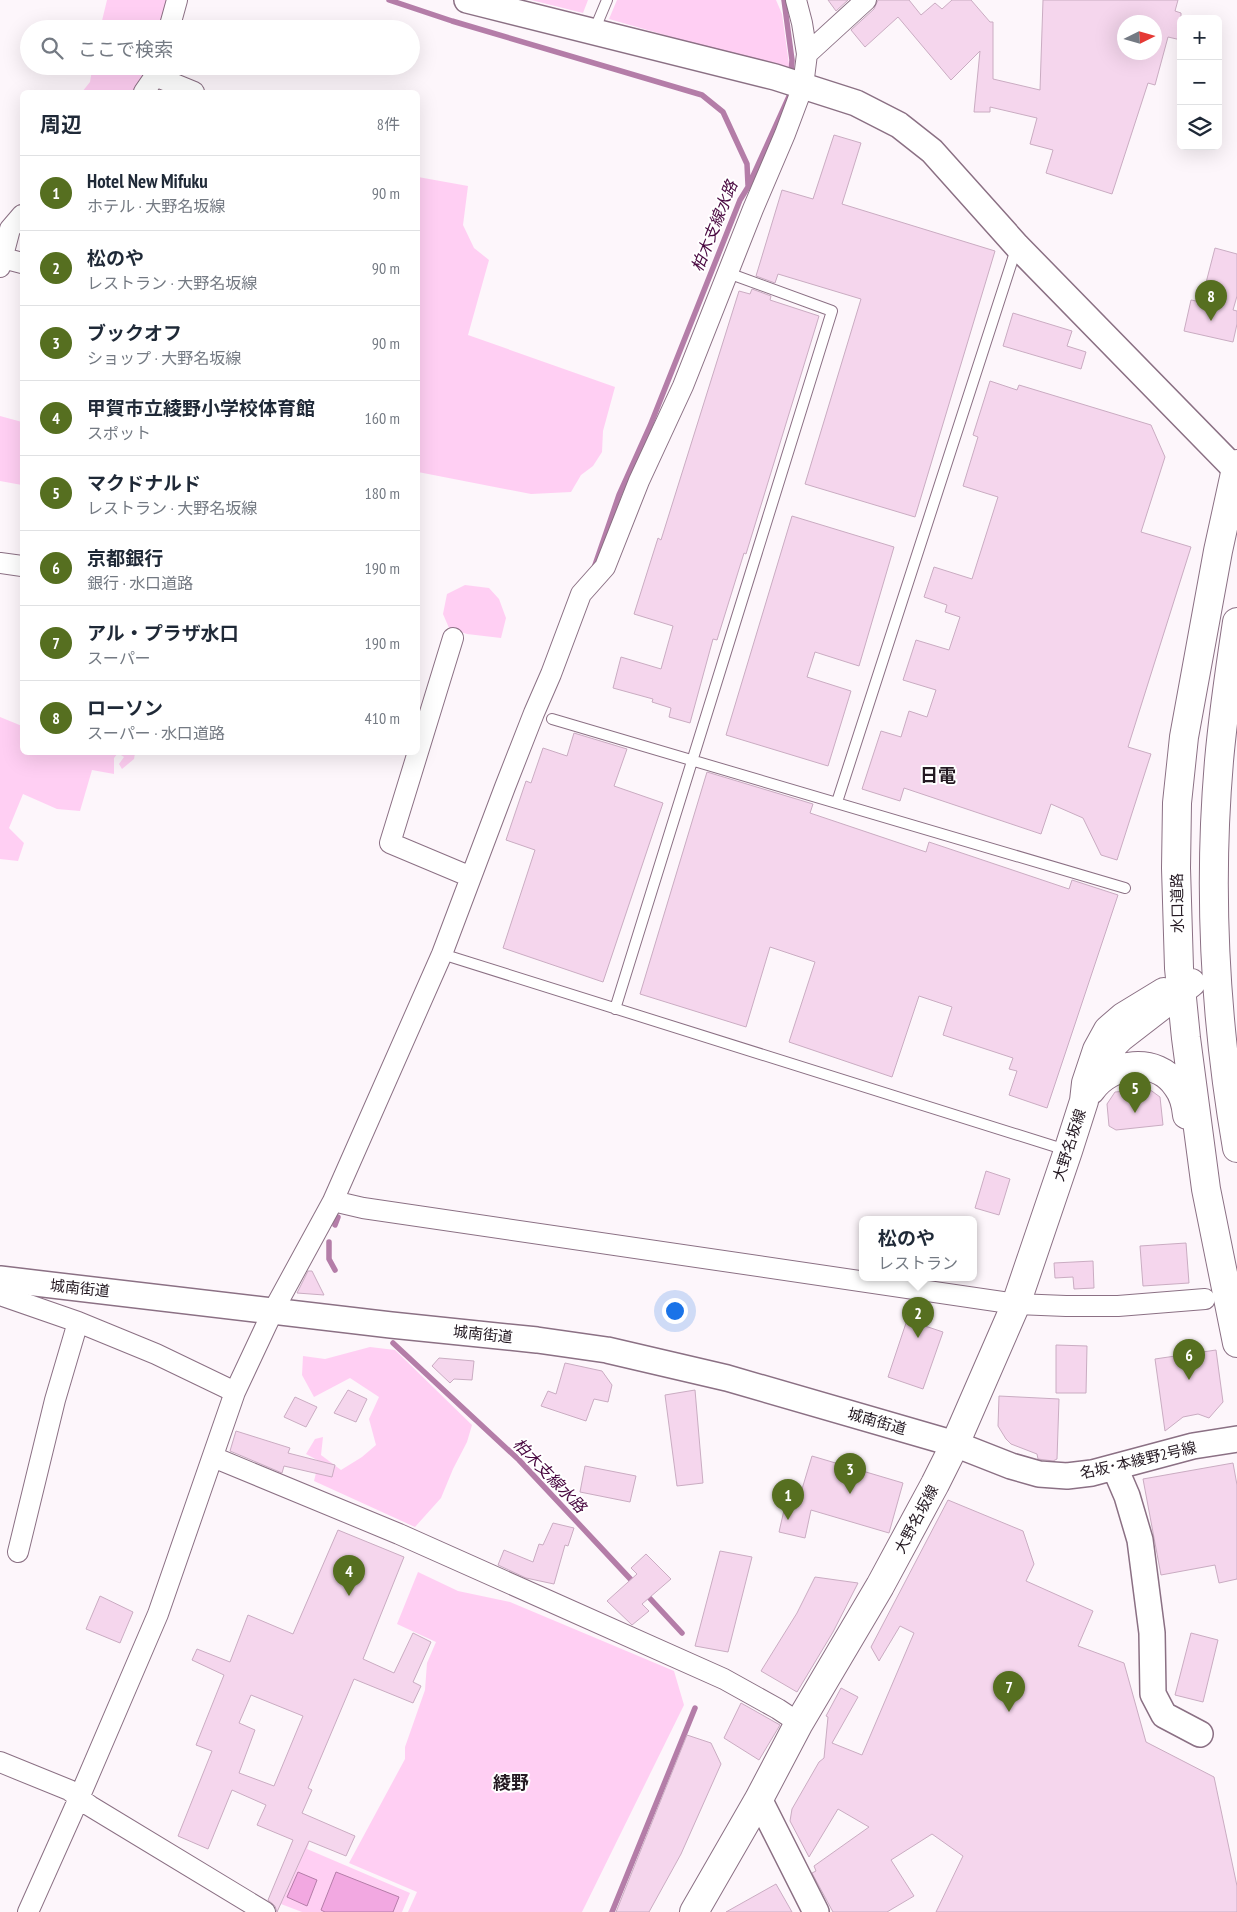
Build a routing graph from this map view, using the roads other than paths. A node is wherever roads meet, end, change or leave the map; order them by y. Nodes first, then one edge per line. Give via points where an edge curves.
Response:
1 (177, 0) edge
2 (467, 0) edge
3 (607, 0) edge
4 (796, 0) edge
5 (866, 0) edge
6 (171, 20) edge
7 (594, 32) junction
8 (807, 54) junction
9 (155, 75) edge
10 (164, 75) edge
11 (803, 86) junction
12 (145, 90) edge
13 (190, 90) edge
14 (11, 223) edge
15 (1017, 246) junction
16 (1, 263) edge
17 (20, 263) edge
18 (728, 273) junction
19 (1237, 468) edge
20 (0, 563) edge
21 (20, 566) edge
22 (1237, 622) edge
23 (453, 638) dead end
24 (552, 719) dead end
25 (420, 745) edge
26 (417, 755) edge
27 (1219, 759) junction
28 (692, 760) junction
29 (837, 802) junction
30 (471, 877) junction
31 (1126, 888) dead end
32 (442, 954) junction
33 (1180, 979) junction
34 (616, 1009) junction
35 (1089, 1094) junction
36 (1237, 1148) edge
37 (1068, 1151) junction
38 (1206, 1189) junction
39 (333, 1201) junction
40 (0, 1279) edge
41 (859, 1281) edge
42 (860, 1281) edge
43 (0, 1295) edge
44 (1205, 1300) dead end
45 (1016, 1304) junction
46 (273, 1311) junction
47 (78, 1322) junction
48 (1237, 1343) edge
49 (235, 1392) junction
50 (1237, 1439) edge
51 (955, 1444) junction
52 (213, 1457) junction
53 (1115, 1468) junction
54 (18, 1552) dead end
55 (799, 1723) junction
56 (1200, 1734) dead end
57 (0, 1762) edge
58 (80, 1798) junction
59 (759, 1799) junction
60 (28, 1912) edge
61 (265, 1912) edge
62 (694, 1912) edge
63 (816, 1912) edge

1 - 6 street
2 - 7 street
3 - 7 lane
4 - 8 street
5 - 8 street
7 - 11 street
8 - 11 street
9 - 12 street
10 - 13 street
11 - 15 street via 856,103 915,136
11 - 18 street
14 - 16 street
15 - 19 street
15 - 29 lane
16 - 17 street
18 - 28 lane via 832,311
18 - 30 street via 605,567 581,594
19 - 33 main road, 水口道路 via 1218,551 1184,736 1177,803
20 - 21 street
22 - 27 main road
23 - 25 street
24 - 28 lane
26 - 30 street via 390,843
27 - 33 main road, 大野名坂線 via 1212,768 1206,811 1207,962 1201,974
27 - 36 main road via 1215,828 1215,950 1222,1037
28 - 29 lane
28 - 34 lane
29 - 31 lane
30 - 32 street
32 - 34 lane
32 - 39 street
33 - 35 main road, 大野名坂線 via 1106,1052
33 - 38 main road, 水口道路
34 - 37 lane
35 - 37 main road, 大野名坂線
35 - 38 main road via 1106,1075 1121,1068 1151,1067 1165,1075 1177,1085 1184,1099
37 - 45 main road, 大野名坂線
38 - 48 main road, 水口道路
39 - 41 street
39 - 46 street
40 - 46 street, 城南街道
42 - 45 street
43 - 47 street
44 - 45 street via 1118,1306
45 - 51 main road, 大野名坂線
46 - 49 street
46 - 51 street, 城南街道 via 606,1350 727,1378
47 - 49 street via 156,1354
47 - 54 street via 55,1400
49 - 52 street
50 - 53 street, 名坂･本綾野2号線 via 1193,1446
51 - 53 street, 名坂･本綾野2号線 via 1039,1474 1067,1476
51 - 55 main road, 大野名坂線 via 880,1586
52 - 55 street via 398,1534 724,1678
52 - 58 street via 158,1614
53 - 56 street via 1140,1540 1152,1633 1153,1694 1164,1715
55 - 59 main road, 大野名坂線
57 - 58 street via 69,1790
58 - 60 street
58 - 61 street
59 - 62 main road, 大野名坂線
59 - 63 street

